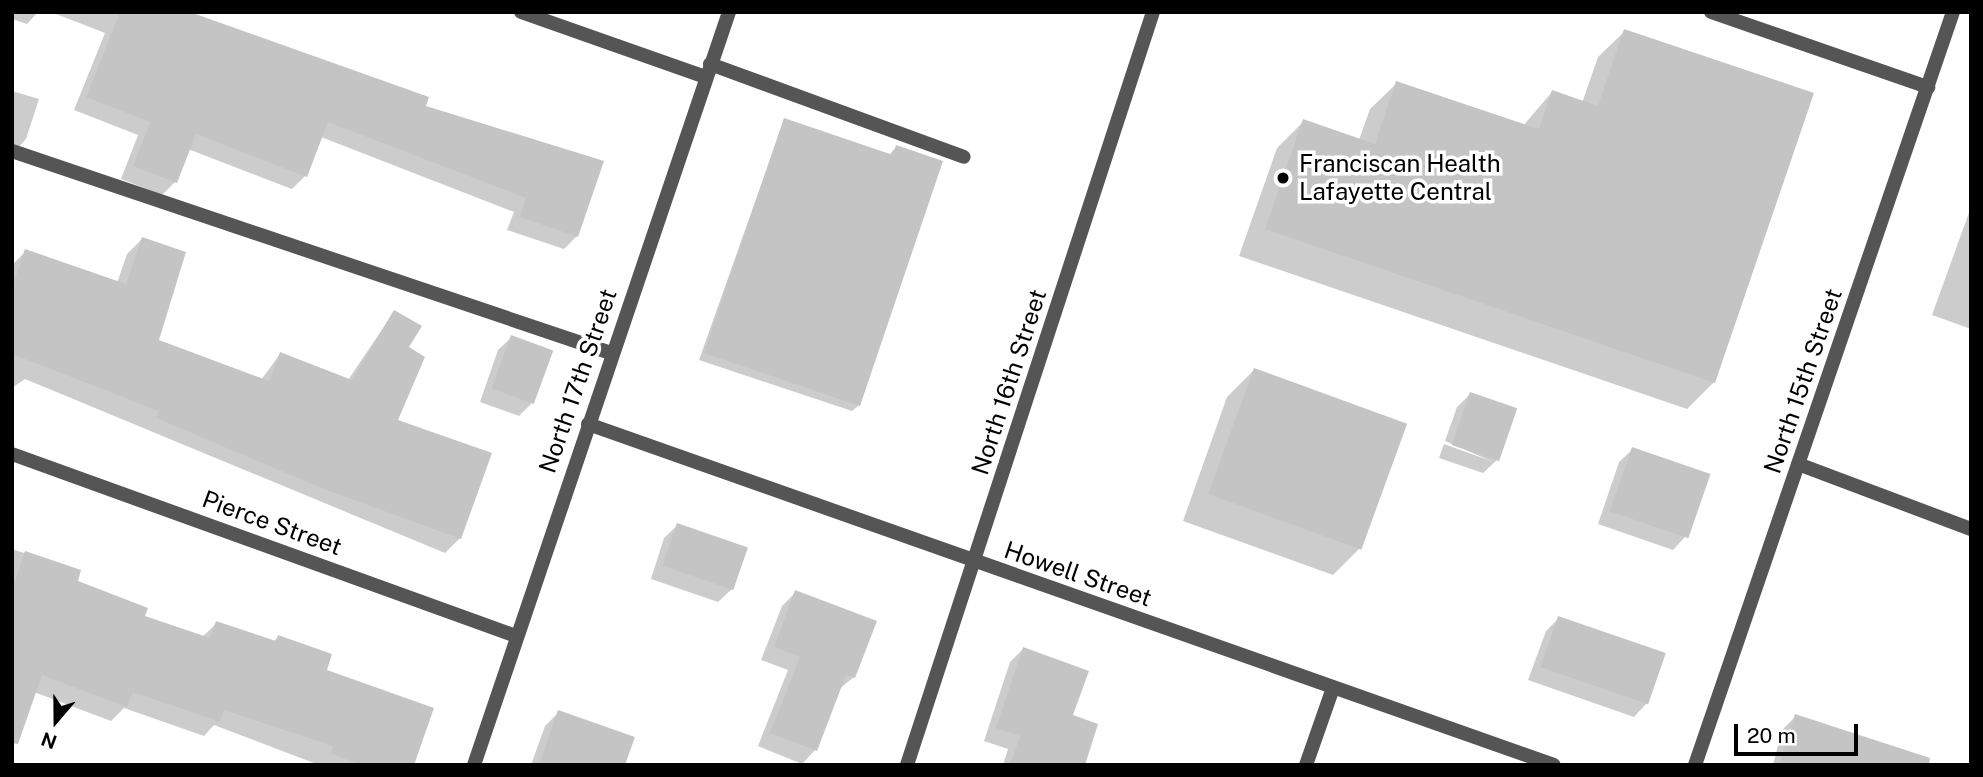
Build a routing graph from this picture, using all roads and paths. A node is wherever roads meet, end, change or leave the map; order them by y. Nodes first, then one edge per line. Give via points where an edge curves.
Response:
1 (521, 12) edge
2 (729, 12) edge
3 (1153, 12) edge
4 (1711, 12) edge
5 (1953, 12) edge
6 (708, 70) junction
7 (1928, 87) junction
8 (12, 151) edge
9 (964, 157) dead end
10 (611, 353) junction
11 (588, 425) junction
12 (12, 454) edge
13 (1798, 464) junction
14 (1971, 529) edge
15 (974, 562) junction
16 (516, 635) junction
17 (1333, 688) junction
18 (474, 765) edge
19 (907, 765) edge
20 (1306, 765) edge
21 (1554, 765) edge
22 (1695, 765) edge

1 - 6 street
2 - 6 street, North 17th Street
3 - 15 street, North 16th Street
4 - 7 street
5 - 7 street, North 15th Street
6 - 9 street
6 - 10 street, North 17th Street
7 - 13 street, North 15th Street
8 - 10 street
10 - 11 street, North 17th Street
11 - 15 street, Howell Street
11 - 16 street, North 17th Street
12 - 16 street, Pierce Street
13 - 14 street
13 - 22 street, North 15th Street
15 - 17 street, Howell Street
15 - 19 street, North 16th Street
16 - 18 street, North 17th Street
17 - 20 street
17 - 21 street, Howell Street

